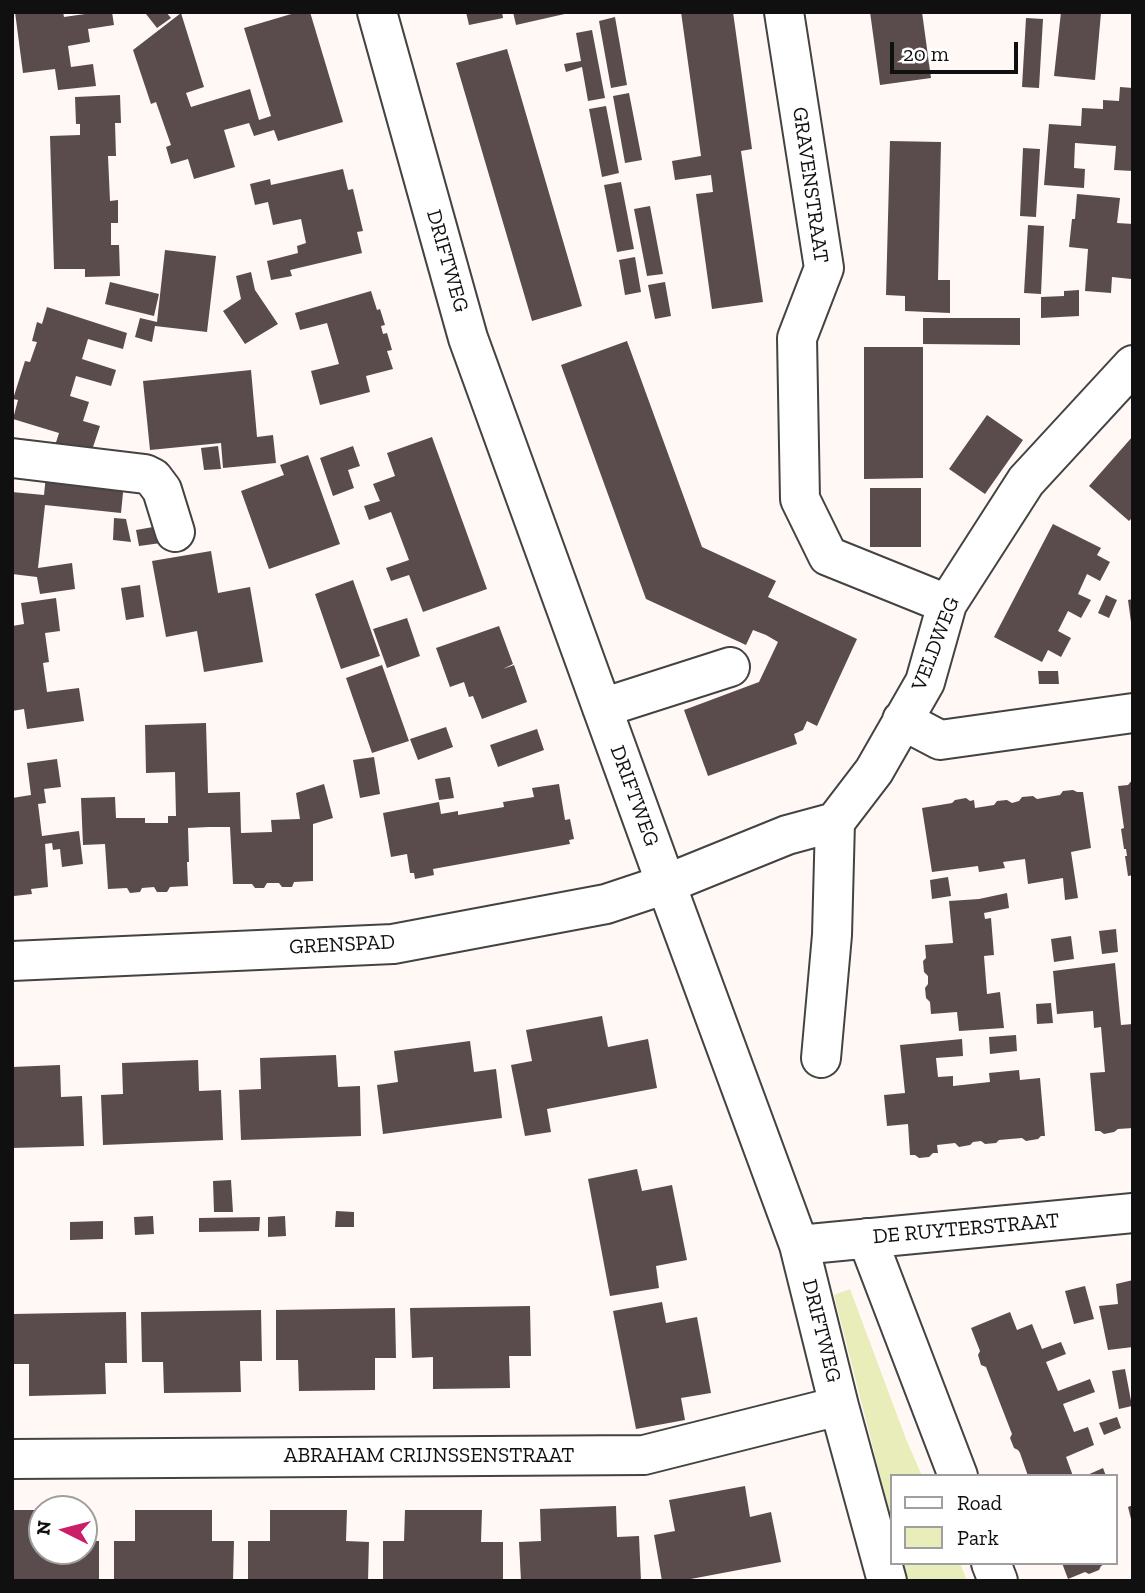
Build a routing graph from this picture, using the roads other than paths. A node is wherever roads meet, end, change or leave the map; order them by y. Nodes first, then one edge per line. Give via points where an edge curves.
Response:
1 (377, 12) edge
2 (785, 12) edge
3 (1133, 365) edge
4 (12, 458) edge
5 (174, 533) dead end
6 (947, 604) junction
7 (730, 667) dead end
8 (602, 708) junction
9 (1133, 713) edge
10 (902, 720) junction
11 (835, 821) junction
12 (666, 884) junction
13 (12, 961) edge
14 (821, 1058) dead end
15 (1133, 1213) edge
16 (867, 1238) junction
17 (799, 1245) junction
18 (839, 1406) junction
19 (12, 1459) edge
20 (957, 1474) edge
21 (887, 1581) edge

1 - 8 street, DRIFTWEG via 468,338
2 - 6 street, GRAVENSTRAAT via 824,268 797,338 800,499 828,556
3 - 6 street, VELDWEG via 1026,481
4 - 5 street via 145,474 162,490
6 - 10 street, VELDWEG via 925,682
7 - 8 street
8 - 12 street, DRIFTWEG
9 - 10 street via 940,740
10 - 11 street, VELDWEG via 874,771
11 - 12 street via 787,835
11 - 14 street via 832,935
12 - 13 street, GRENSPAD via 606,904 393,944
12 - 17 street, DRIFTWEG
15 - 16 street, DE RUYTERSTRAAT
16 - 17 street, DE RUYTERSTRAAT
16 - 20 street
17 - 18 street, DRIFTWEG
18 - 19 street, ABRAHAM CRIJNSSENSTRAAT via 644,1455
18 - 21 street, DRIFTWEG

